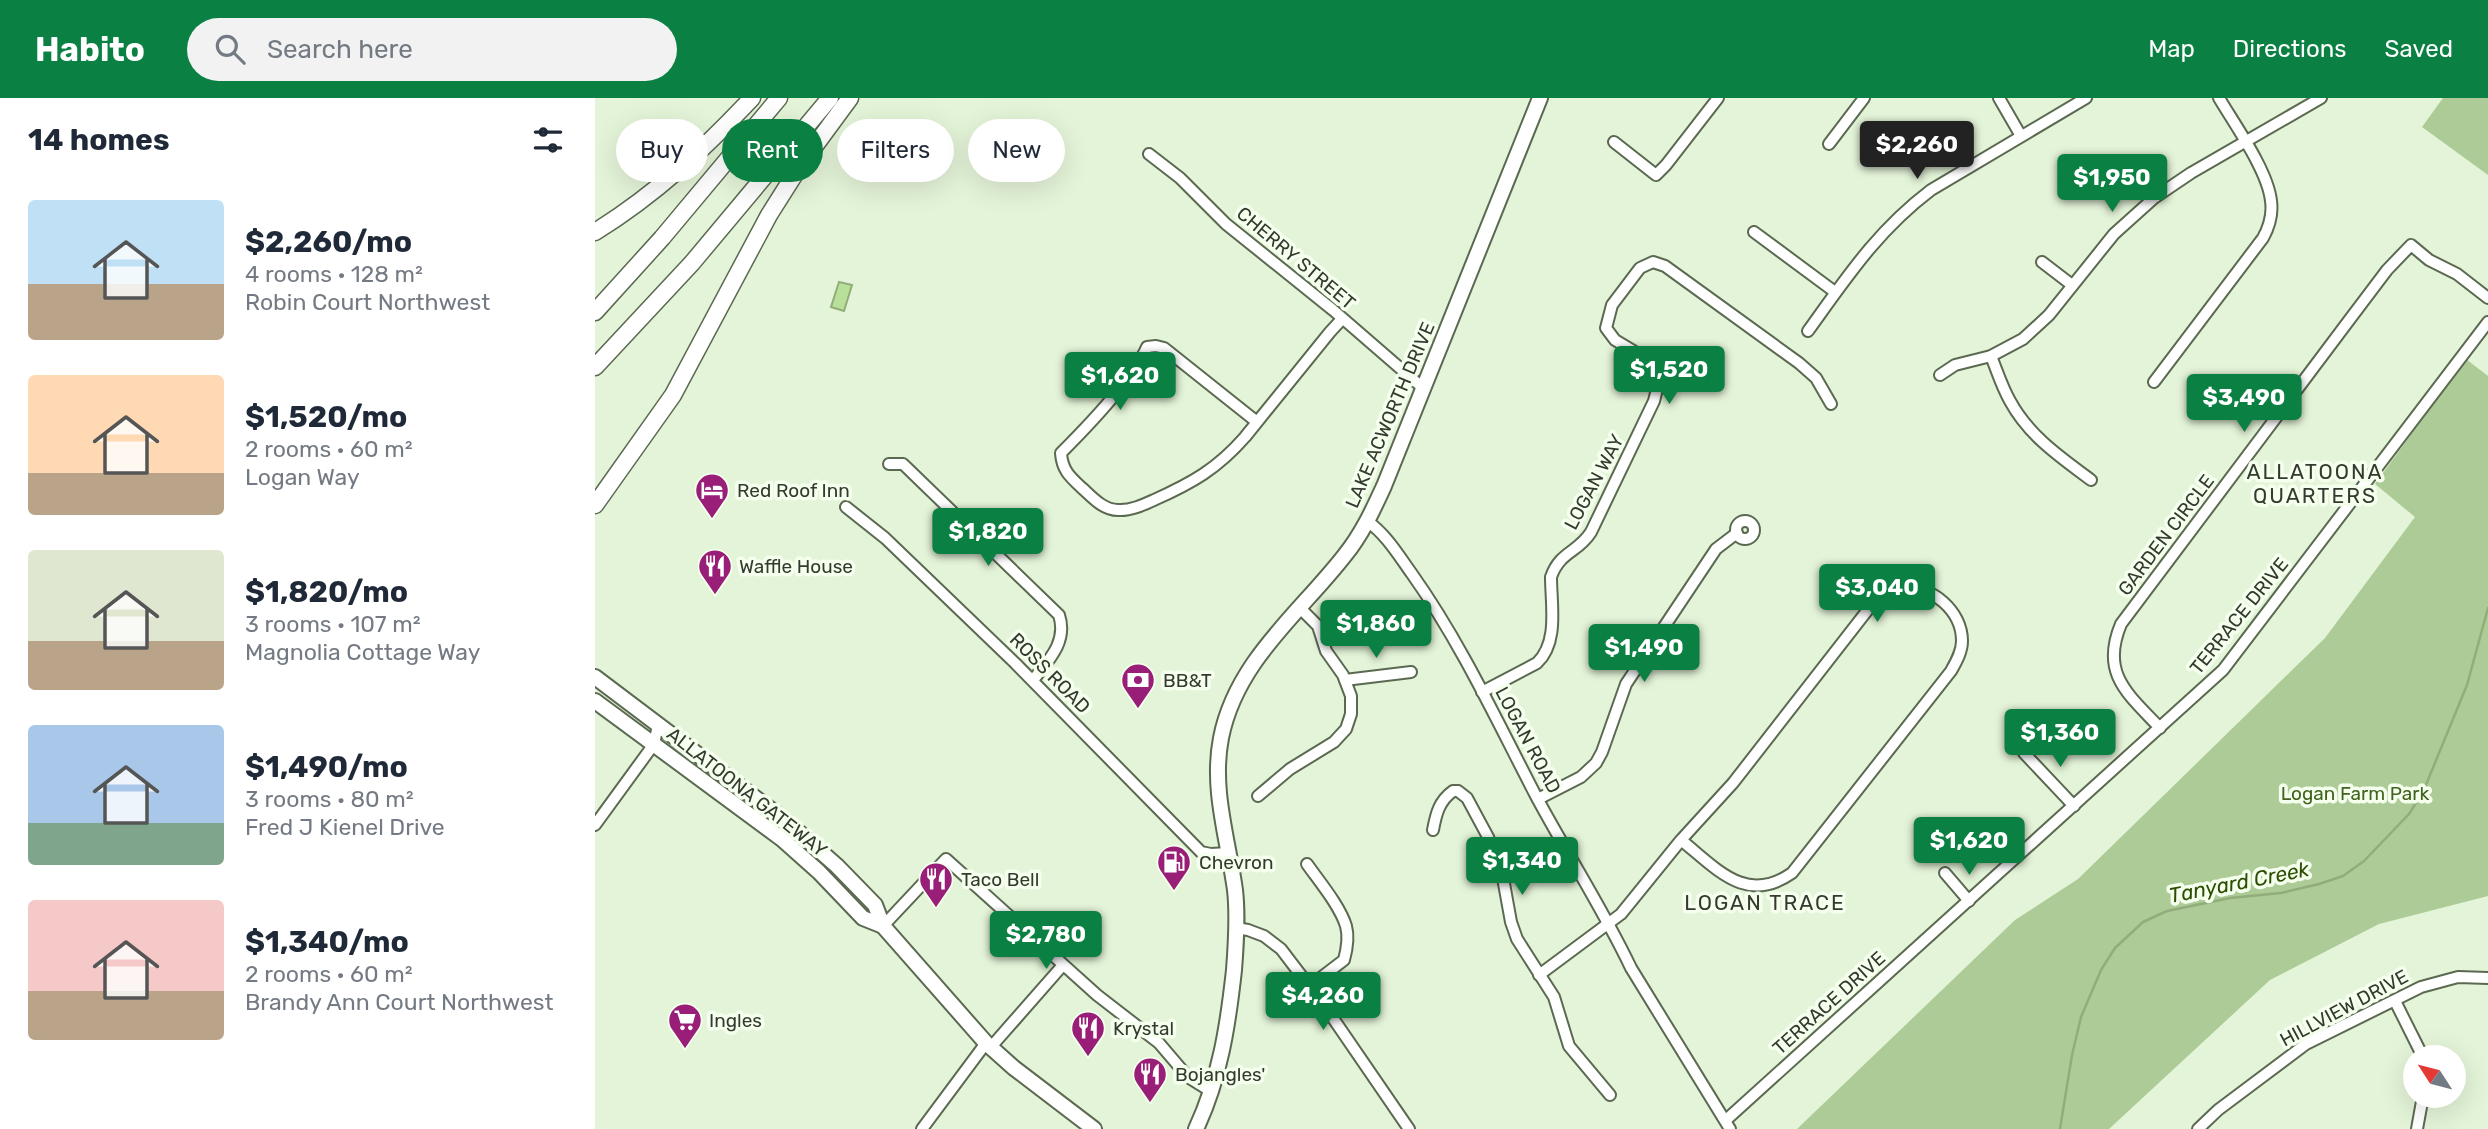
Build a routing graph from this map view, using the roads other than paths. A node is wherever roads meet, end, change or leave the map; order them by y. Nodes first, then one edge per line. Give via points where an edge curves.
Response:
1 (752, 98) edge
2 (779, 98) edge
3 (830, 98) edge
4 (851, 98) edge
5 (1540, 98) edge
6 (1718, 98) edge
7 (1864, 98) edge
8 (1999, 98) edge
9 (2086, 98) edge
10 (2220, 98) edge
11 (2321, 98) edge
12 (2021, 136) junction
13 (1614, 142) dead end
14 (2245, 143) junction
15 (1829, 144) dead end
16 (1149, 154) dead end
17 (595, 232) edge
18 (1754, 232) dead end
19 (2042, 262) dead end
20 (2072, 285) junction
21 (1835, 292) junction
22 (2488, 298) edge
23 (595, 312) edge
24 (1342, 318) junction
25 (2488, 322) edge
26 (1808, 331) dead end
27 (1991, 356) junction
28 (595, 367) edge
29 (1940, 375) dead end
30 (2154, 382) dead end
31 (1423, 388) junction
32 (1831, 404) dead end
33 (1257, 422) junction
34 (889, 464) dead end
35 (2091, 480) dead end
36 (595, 505) edge
37 (846, 507) dead end
38 (1367, 521) junction
39 (1737, 533) dead end
40 (1299, 607) junction
41 (1411, 672) dead end
42 (595, 677) edge
43 (1033, 680) junction
44 (1345, 680) junction
45 (1482, 692) junction
46 (595, 701) edge
47 (658, 725) junction
48 (2160, 728) junction
49 (654, 744) junction
50 (2024, 753) dead end
51 (1258, 796) dead end
52 (1538, 799) junction
53 (2074, 806) junction
54 (595, 825) edge
55 (1433, 830) dead end
56 (1681, 840) junction
57 (1229, 853) junction
58 (1307, 864) dead end
59 (1945, 873) dead end
60 (1969, 901) junction
61 (1609, 925) junction
62 (883, 926) junction
63 (1236, 928) junction
64 (1063, 965) junction
65 (1539, 975) junction
66 (2488, 978) edge
67 (1310, 986) junction
68 (2395, 1001) junction
69 (988, 1045) junction
70 (2417, 1045) edge
71 (1212, 1092) junction
72 (1609, 1095) dead end
73 (2421, 1108) edge
74 (1728, 1124) edge
75 (922, 1129) edge
76 (1094, 1129) edge
77 (1196, 1129) edge
78 (1409, 1129) edge
79 (2198, 1129) edge
80 (2417, 1129) edge

1 - 17 highway via 664,184
2 - 23 highway
3 - 28 highway via 692,263
4 - 36 highway via 774,207 673,395
5 - 31 main road, LAKE ACWORTH DRIVE
6 - 13 street via 1656,175
7 - 15 street
8 - 12 street
9 - 12 street
10 - 14 street
11 - 14 street
12 - 21 street via 1909,206
14 - 20 street via 2154,198 2114,234
14 - 30 street via 2267,185 2269,227
16 - 24 street, CHERRY STREET
18 - 21 street
19 - 20 street
20 - 27 street via 2036,329
21 - 26 street
22 - 48 street, GARDEN CIRCLE via 2411,245 2386,270 2121,624 2112,656 2118,679
24 - 31 street, CHERRY STREET
24 - 33 street
25 - 48 street, TERRACE DRIVE via 2223,670
27 - 29 street via 1955,365
27 - 35 street via 2025,424
31 - 38 main road, LAKE ACWORTH DRIVE
32 - 45 street, LOGAN WAY via 1816,378 1799,363 1665,266 1653,262 1640,268 1612,305 1607,328 1615,340 1651,366 1656,377 1654,401 1591,532 1561,557 1553,570 1551,637 1544,656
33 - 33 street via 1206,474 1128,510 1103,506 1061,464 1061,453 1137,365 1147,347 1164,348
34 - 43 street via 903,464 1059,615 1063,627 1060,643
37 - 43 street, ROSS ROAD via 885,538
38 - 40 main road, LAKE ACWORTH DRIVE via 1345,556
38 - 45 street, LOGAN ROAD via 1431,600
39 - 52 street via 1716,549 1626,684 1596,763 1581,777
40 - 44 street via 1318,626 1326,651
40 - 57 main road, LAKE ACWORTH DRIVE via 1259,653 1222,734 1217,764
41 - 44 street
42 - 47 main road, ALLATOONA GATEWAY
43 - 57 street, ROSS ROAD via 1201,852
44 - 51 street via 1352,704 1346,729
45 - 52 street, LOGAN ROAD
46 - 49 main road, ALLATOONA GATEWAY
47 - 49 street
47 - 62 main road, ALLATOONA GATEWAY via 829,859 875,905
48 - 53 street, TERRACE DRIVE
49 - 54 street
49 - 62 main road, ALLATOONA GATEWAY via 794,849 863,918
50 - 53 street
52 - 61 street, LOGAN ROAD
53 - 60 street, TERRACE DRIVE
55 - 65 street via 1443,800 1453,791 1463,793 1498,862 1517,939
56 - 56 street via 1733,783 1870,607 1901,588 1940,599 1952,611 1962,640 1951,671 1792,873 1767,886 1742,885
56 - 61 street
57 - 63 main road, LAKE ACWORTH DRIVE
58 - 67 street via 1346,926 1347,946 1345,960
59 - 60 street
60 - 74 street, TERRACE DRIVE
61 - 65 street
61 - 74 street, LOGAN ROAD
62 - 64 street via 946,859
62 - 69 main road
63 - 67 street via 1273,942
63 - 71 main road, LAKE ACWORTH DRIVE via 1230,1009
64 - 69 street
64 - 71 street via 1159,1043 1188,1077
65 - 72 street via 1553,997 1569,1046
66 - 68 street, HILLVIEW DRIVE via 2438,981
67 - 78 street
68 - 70 street
68 - 79 street, HILLVIEW DRIVE via 2292,1053
69 - 75 street
69 - 76 main road
71 - 77 main road, LAKE ACWORTH DRIVE
73 - 80 street

